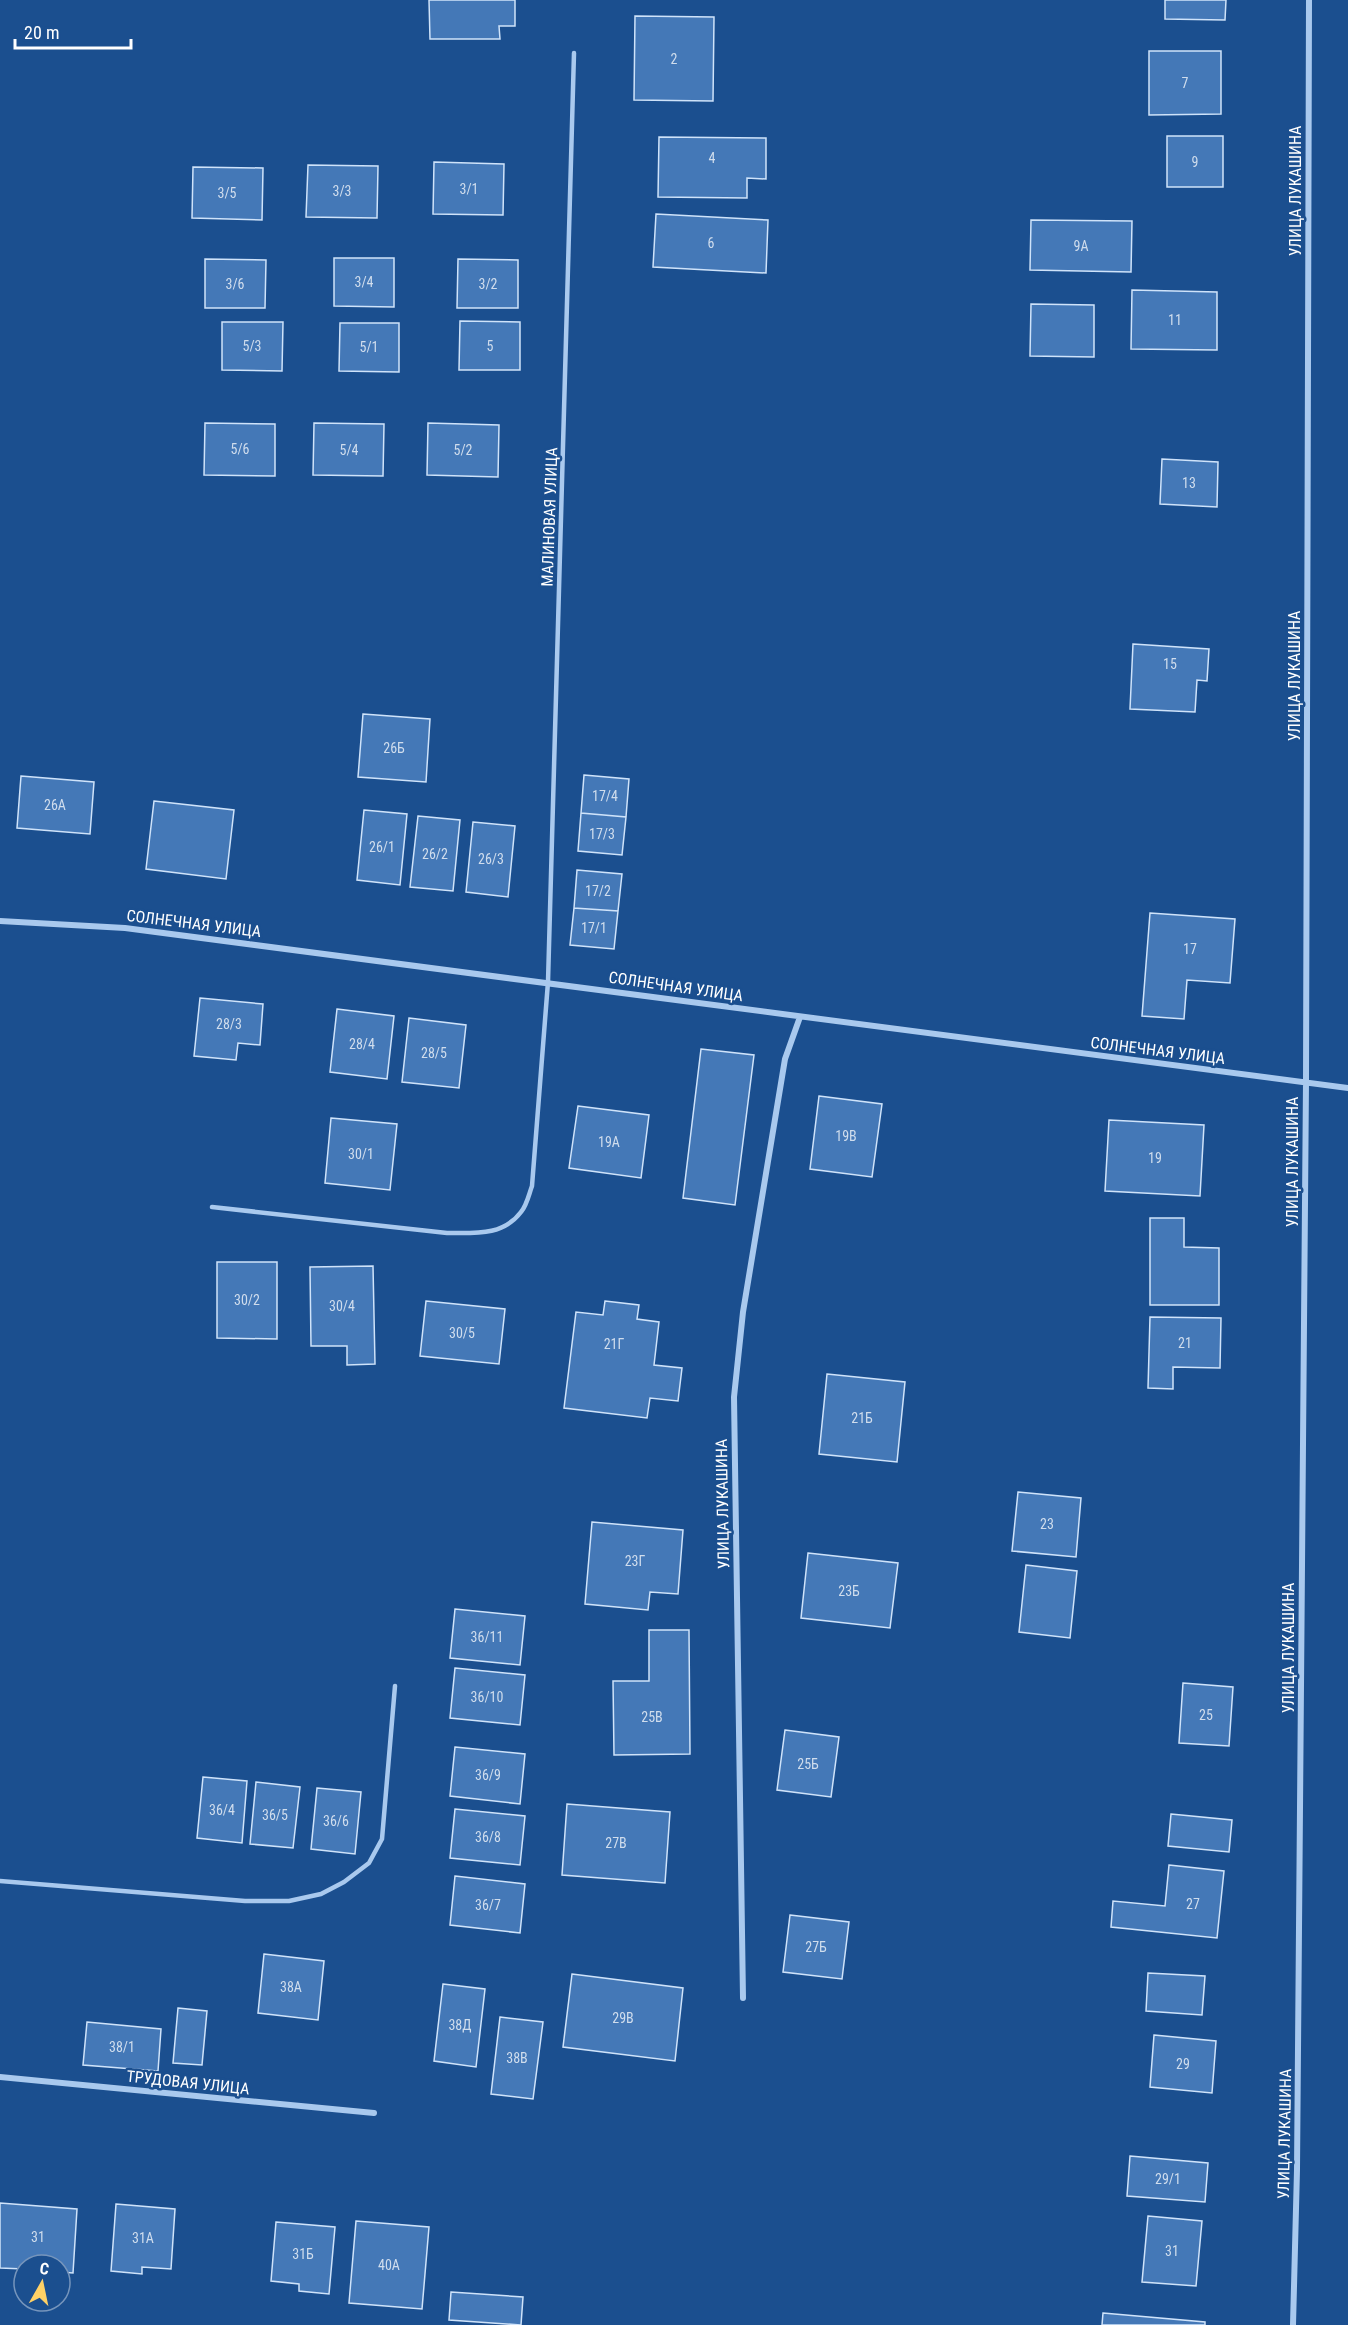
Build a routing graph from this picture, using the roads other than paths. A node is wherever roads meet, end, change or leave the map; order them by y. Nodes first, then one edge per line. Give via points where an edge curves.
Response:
1 (1309, 0) edge
2 (574, 53) dead end
3 (0, 921) edge
4 (548, 982) junction
5 (800, 1017) junction
6 (1306, 1082) junction
7 (1348, 1088) edge
8 (212, 1207) dead end
9 (395, 1686) dead end
10 (0, 1881) edge
11 (743, 1998) dead end
12 (0, 2077) edge
13 (374, 2113) dead end
14 (1293, 2325) edge

1 - 6 street, УЛИЦА ЛУКАШИНА
2 - 4 lane, МАЛИНОВАЯ УЛИЦА
3 - 4 street, СОЛНЕЧНАЯ УЛИЦА via 125,928
4 - 5 street, СОЛНЕЧНАЯ УЛИЦА
4 - 8 lane, МАЛИНОВАЯ УЛИЦА via 532,1186 523,1211 506,1227 482,1233 447,1233
5 - 6 street, СОЛНЕЧНАЯ УЛИЦА
5 - 11 street, УЛИЦА ЛУКАШИНА via 785,1059 743,1312 734,1397
6 - 7 street, СОЛНЕЧНАЯ УЛИЦА
6 - 14 street, УЛИЦА ЛУКАШИНА via 1298,2170
9 - 10 lane via 382,1839 369,1863 321,1894 289,1901 245,1901
12 - 13 street, ТРУДОВАЯ УЛИЦА

